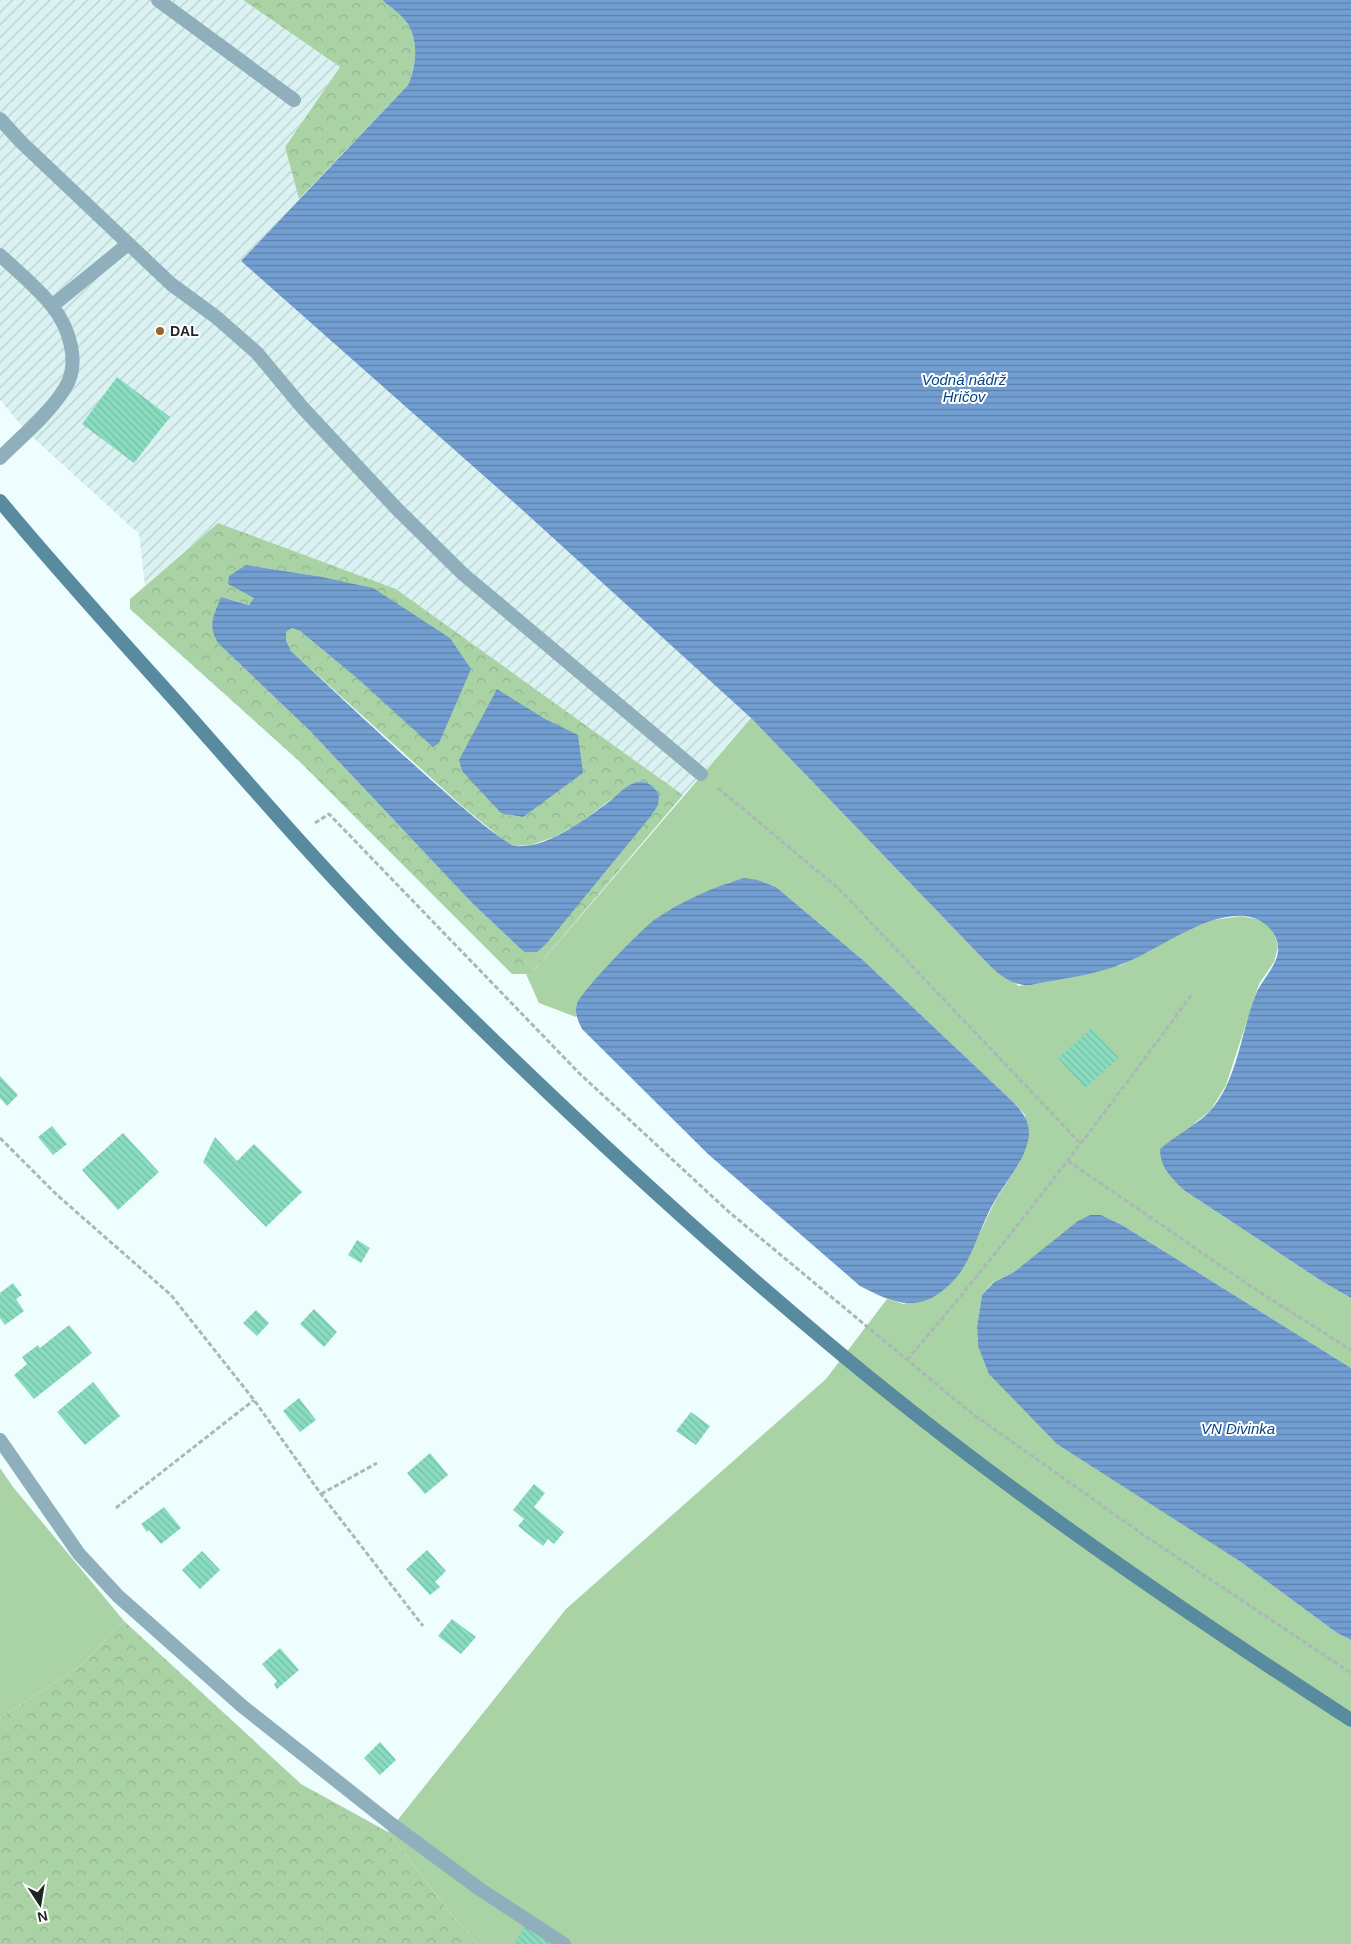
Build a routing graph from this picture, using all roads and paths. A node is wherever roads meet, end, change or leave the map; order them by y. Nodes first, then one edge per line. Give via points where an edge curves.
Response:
1 (158, 0) edge
2 (294, 100) dead end
3 (0, 119) edge
4 (128, 244) junction
5 (0, 255) edge
6 (52, 306) junction
7 (0, 458) edge
8 (0, 501) edge
9 (701, 774) joint
10 (295, 835) junction
11 (1193, 993) dead end
12 (0, 1138) edge
13 (1081, 1144) junction
14 (1068, 1162) junction
15 (1351, 1350) edge
16 (907, 1360) junction
17 (254, 1400) junction
18 (0, 1440) edge
19 (377, 1463) dead end
20 (321, 1494) junction
21 (116, 1508) dead end
22 (423, 1626) dead end
23 (1351, 1673) edge
24 (1351, 1720) edge
25 (564, 1944) edge

1 - 2 lane
3 - 4 lane
4 - 6 lane
4 - 9 lane via 171,284 257,353 397,509 463,574
5 - 6 lane
6 - 7 lane via 67,327 73,359 66,387
8 - 10 main road
9 - 13 path via 839,889
10 - 16 path via 329,814 580,1073 730,1212
10 - 24 main road via 409,957 593,1135 825,1342 1078,1537 1224,1638
11 - 13 path
12 - 17 path via 56,1194 171,1295
13 - 14 path
14 - 15 path
14 - 16 path via 982,1273
16 - 23 path via 970,1412 1137,1530
17 - 20 path
17 - 21 path
18 - 25 lane via 80,1554 118,1596 242,1706 390,1823 481,1890
19 - 20 path
20 - 22 path

